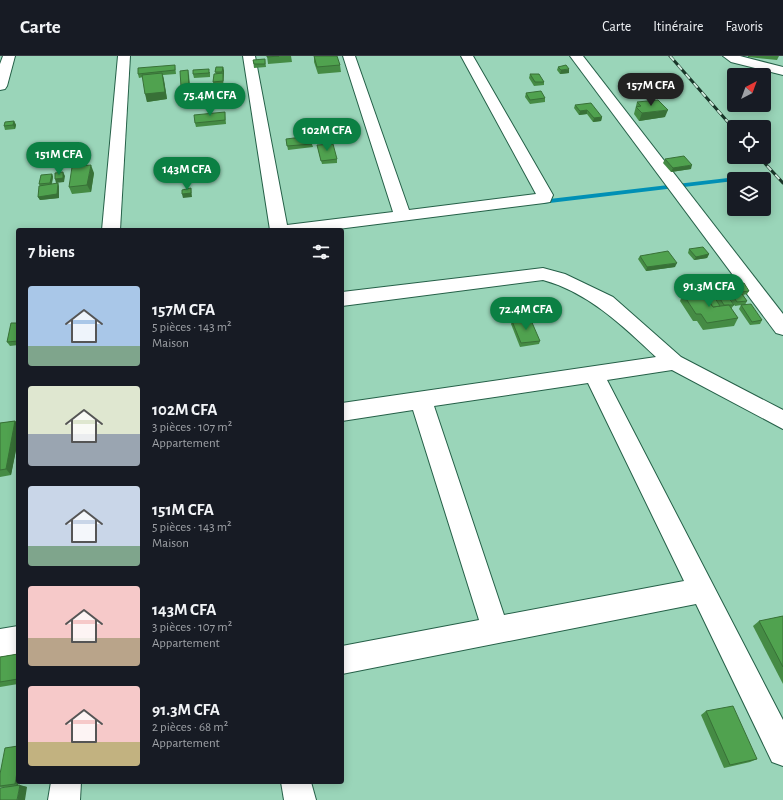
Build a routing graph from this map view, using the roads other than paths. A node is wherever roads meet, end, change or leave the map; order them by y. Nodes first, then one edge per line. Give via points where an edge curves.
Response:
1 (124, 56) edge
2 (249, 56) edge
3 (349, 56) edge
4 (468, 56) edge
5 (576, 56) edge
6 (729, 56) edge
7 (9, 57) edge
8 (783, 71) edge
9 (0, 86) edge
10 (403, 216) junction
11 (111, 228) edge
12 (279, 228) edge
13 (304, 228) edge
14 (344, 299) edge
15 (783, 328) edge
16 (674, 362) junction
17 (594, 374) junction
18 (421, 400) junction
19 (344, 412) edge
20 (783, 420) edge
21 (702, 590) junction
22 (496, 630) junction
23 (16, 640) edge
24 (0, 643) edge
25 (344, 660) edge
26 (783, 751) edge
27 (66, 784) edge
28 (296, 784) edge
29 (64, 800) edge
30 (300, 800) edge

1 - 11 street
2 - 12 street
3 - 10 street
4 - 10 street via 545,196
5 - 15 street
6 - 8 street
7 - 9 street
10 - 13 street
14 - 16 street via 543,274 559,278 606,302
16 - 17 street
16 - 20 street
17 - 18 street
17 - 21 street
18 - 19 street
18 - 22 street
21 - 22 street
21 - 26 street
22 - 25 street
23 - 24 street
27 - 29 street
28 - 30 street

